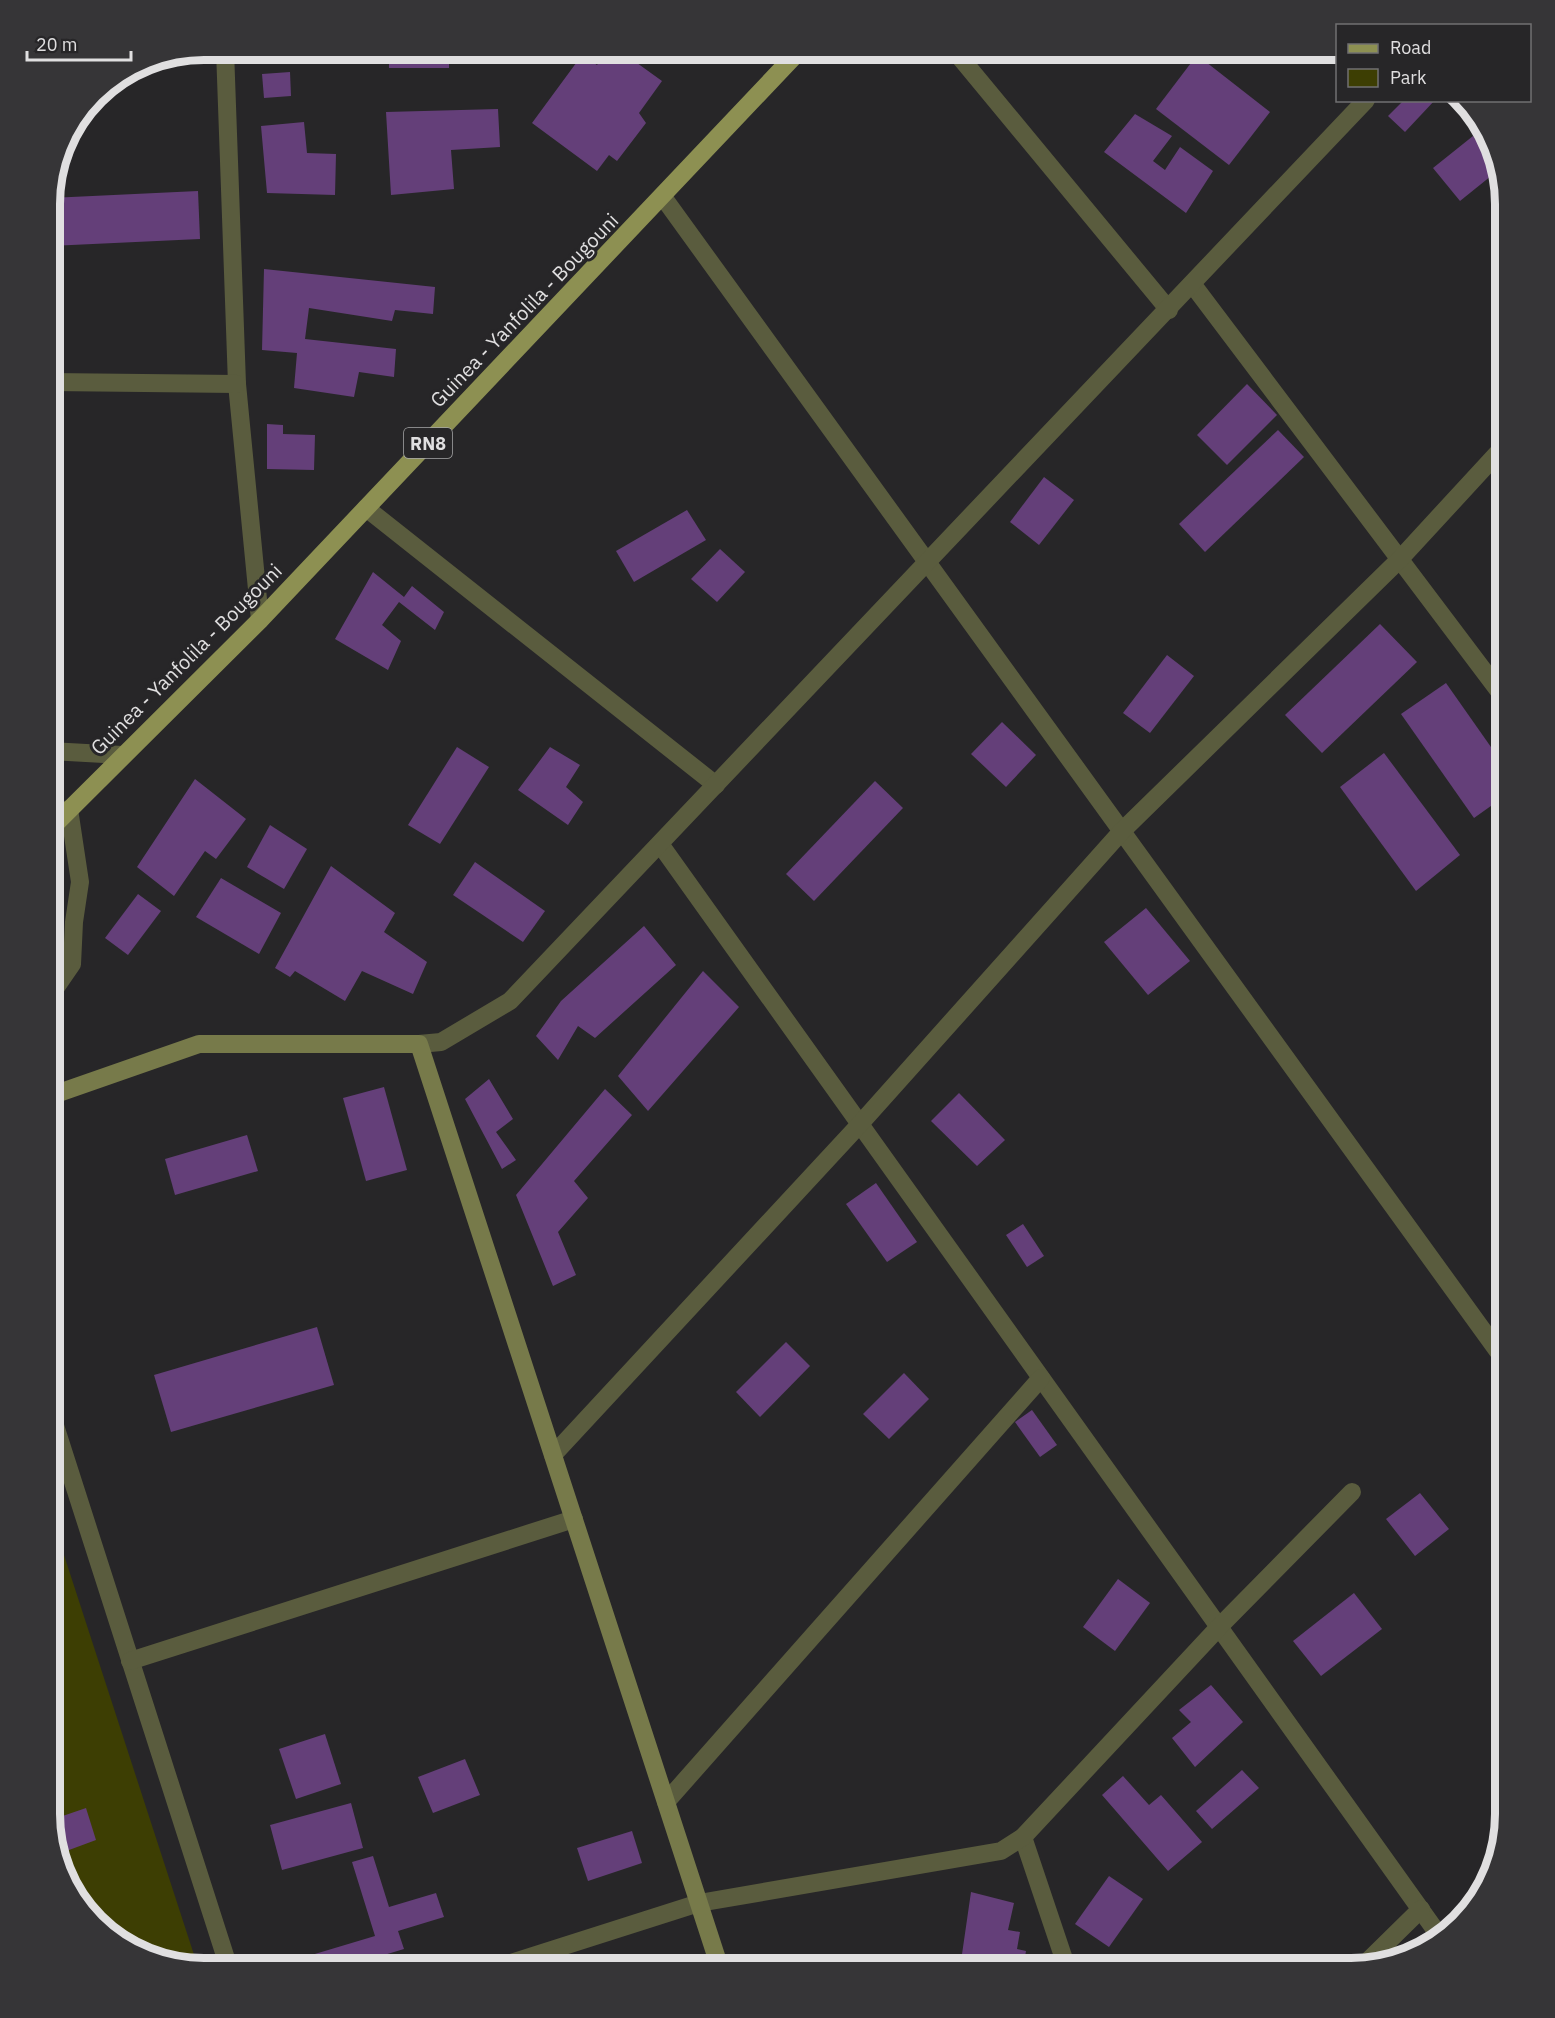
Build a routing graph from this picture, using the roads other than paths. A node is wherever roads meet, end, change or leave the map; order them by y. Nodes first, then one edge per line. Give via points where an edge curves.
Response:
1 (225, 60) edge
2 (791, 60) edge
3 (962, 60) edge
4 (1364, 102) edge
5 (663, 196) junction
6 (1192, 285) junction
7 (1169, 310) junction
8 (60, 382) edge
9 (237, 384) junction
10 (1495, 457) edge
11 (366, 508) junction
12 (1400, 559) junction
13 (928, 563) junction
14 (260, 620) junction
15 (1495, 684) edge
16 (60, 752) edge
17 (122, 755) junction
18 (716, 785) junction
19 (69, 809) junction
20 (60, 818) edge
21 (1121, 832) junction
22 (660, 844) junction
23 (60, 981) edge
24 (419, 1044) junction
25 (60, 1093) edge
26 (860, 1124) junction
27 (1495, 1346) edge
28 (1041, 1378) junction
29 (60, 1441) edge
30 (553, 1455) junction
31 (1352, 1492) dead end
32 (574, 1520) junction
33 (1220, 1627) junction
34 (130, 1661) junction
35 (666, 1802) junction
36 (1023, 1837) junction
37 (699, 1903) junction
38 (1421, 1909) junction
39 (1436, 1930) edge
40 (1373, 1956) edge
41 (226, 1958) edge
42 (526, 1958) edge
43 (717, 1958) edge
44 (1064, 1958) edge

1 - 9 street
2 - 5 main road, Guinea - Yanfolila - Bougouni / RN8
3 - 7 street
4 - 6 street
5 - 11 main road, Guinea - Yanfolila - Bougouni / RN8
5 - 13 street
6 - 7 street
6 - 12 street
7 - 13 street
8 - 9 street
9 - 14 street
10 - 12 street
11 - 14 main road, Guinea - Yanfolila - Bougouni / RN8
11 - 18 street
12 - 15 street
12 - 21 street
13 - 18 street
13 - 21 street
14 - 17 main road, Guinea - Yanfolila - Bougouni / RN8
16 - 17 street
17 - 19 main road, Guinea - Yanfolila - Bougouni / RN8
18 - 22 street
19 - 20 main road, Guinea - Yanfolila - Bougouni / RN8
19 - 23 street via 80,882 72,964
21 - 26 street
21 - 27 street
22 - 24 street via 510,1001 441,1042
22 - 26 street
24 - 25 street via 199,1044
24 - 30 street
26 - 28 street
26 - 30 street
28 - 33 street
28 - 35 street
29 - 34 street
30 - 32 street
31 - 33 street
32 - 34 street
32 - 35 street
33 - 36 street
33 - 38 street
34 - 41 street
35 - 37 street
36 - 37 street via 1001,1851
36 - 44 street
37 - 42 street
37 - 43 street
38 - 39 street
38 - 40 street

